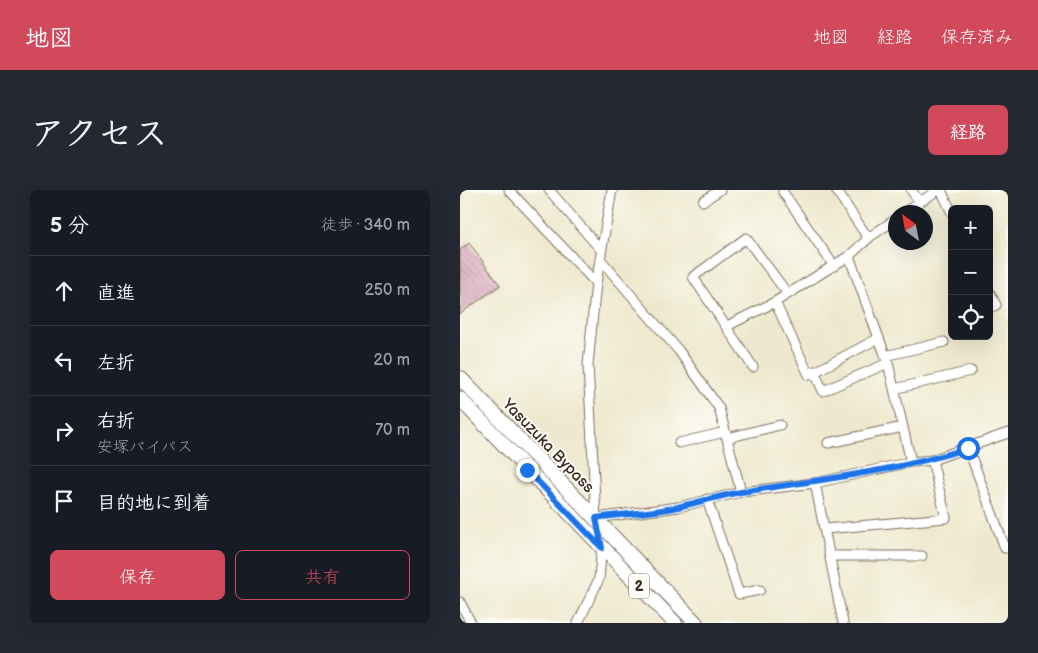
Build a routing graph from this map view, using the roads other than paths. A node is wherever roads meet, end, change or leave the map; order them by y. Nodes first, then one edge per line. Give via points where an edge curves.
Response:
1 (509, 190) edge
2 (549, 190) edge
3 (612, 190) edge
4 (720, 190) edge
5 (836, 190) edge
6 (911, 190) edge
7 (940, 190) edge
8 (782, 192) dead end
9 (703, 200) dead end
10 (920, 202) junction
11 (916, 205) edge
12 (948, 205) edge
13 (888, 224) edge
14 (868, 238) junction
15 (601, 250) junction
16 (848, 256) junction
17 (601, 260) junction
18 (834, 266) junction
19 (596, 283) junction
20 (786, 293) junction
21 (775, 302) junction
22 (727, 326) junction
23 (879, 338) junction
24 (944, 342) dead end
25 (887, 360) junction
26 (752, 367) dead end
27 (814, 371) junction
28 (971, 371) dead end
29 (460, 378) edge
30 (894, 390) junction
31 (460, 399) edge
32 (780, 425) dead end
33 (903, 427) junction
34 (1008, 433) edge
35 (726, 435) junction
36 (828, 442) dead end
37 (679, 443) dead end
38 (968, 448) junction
39 (932, 460) junction
40 (911, 462) junction
41 (815, 483) junction
42 (741, 492) junction
43 (706, 499) junction
44 (596, 518) junction
45 (825, 529) junction
46 (602, 548) junction
47 (1008, 548) edge
48 (830, 556) junction
49 (922, 556) dead end
50 (760, 590) dead end
51 (460, 602) edge
52 (471, 623) edge
53 (578, 623) edge
54 (675, 623) edge
55 (696, 623) edge
56 (843, 623) edge

1 - 19 street
2 - 15 street
3 - 15 street
4 - 9 street
5 - 14 street
6 - 10 street
7 - 10 street
7 - 12 street
8 - 18 street
10 - 11 street
13 - 14 street
14 - 16 street
15 - 17 street
16 - 18 street
16 - 23 street
17 - 19 street
17 - 35 street via 679,351 719,408
18 - 20 street
19 - 44 street via 588,364
20 - 21 street
20 - 22 street via 746,238 692,277
21 - 22 street
21 - 27 street via 809,375
22 - 26 street
23 - 25 street
23 - 27 street
24 - 25 street
25 - 27 street via 824,391
25 - 30 street
28 - 30 street
29 - 44 main road, Yasuzuka Bypass / 2
30 - 33 street
31 - 46 main road, 2
32 - 35 street
33 - 36 street
33 - 40 street
34 - 38 street
35 - 37 street
35 - 42 street
38 - 39 street
38 - 47 street via 1004,548
39 - 40 street
39 - 45 street via 946,518
40 - 41 street
41 - 42 street
41 - 45 street
42 - 43 street
43 - 44 street via 678,507
43 - 50 street via 739,594
44 - 46 street
44 - 55 main road, Yasuzuka Bypass / 2
45 - 48 street
46 - 53 street via 599,579
46 - 54 main road, 2
48 - 49 street
48 - 56 street
51 - 52 street

